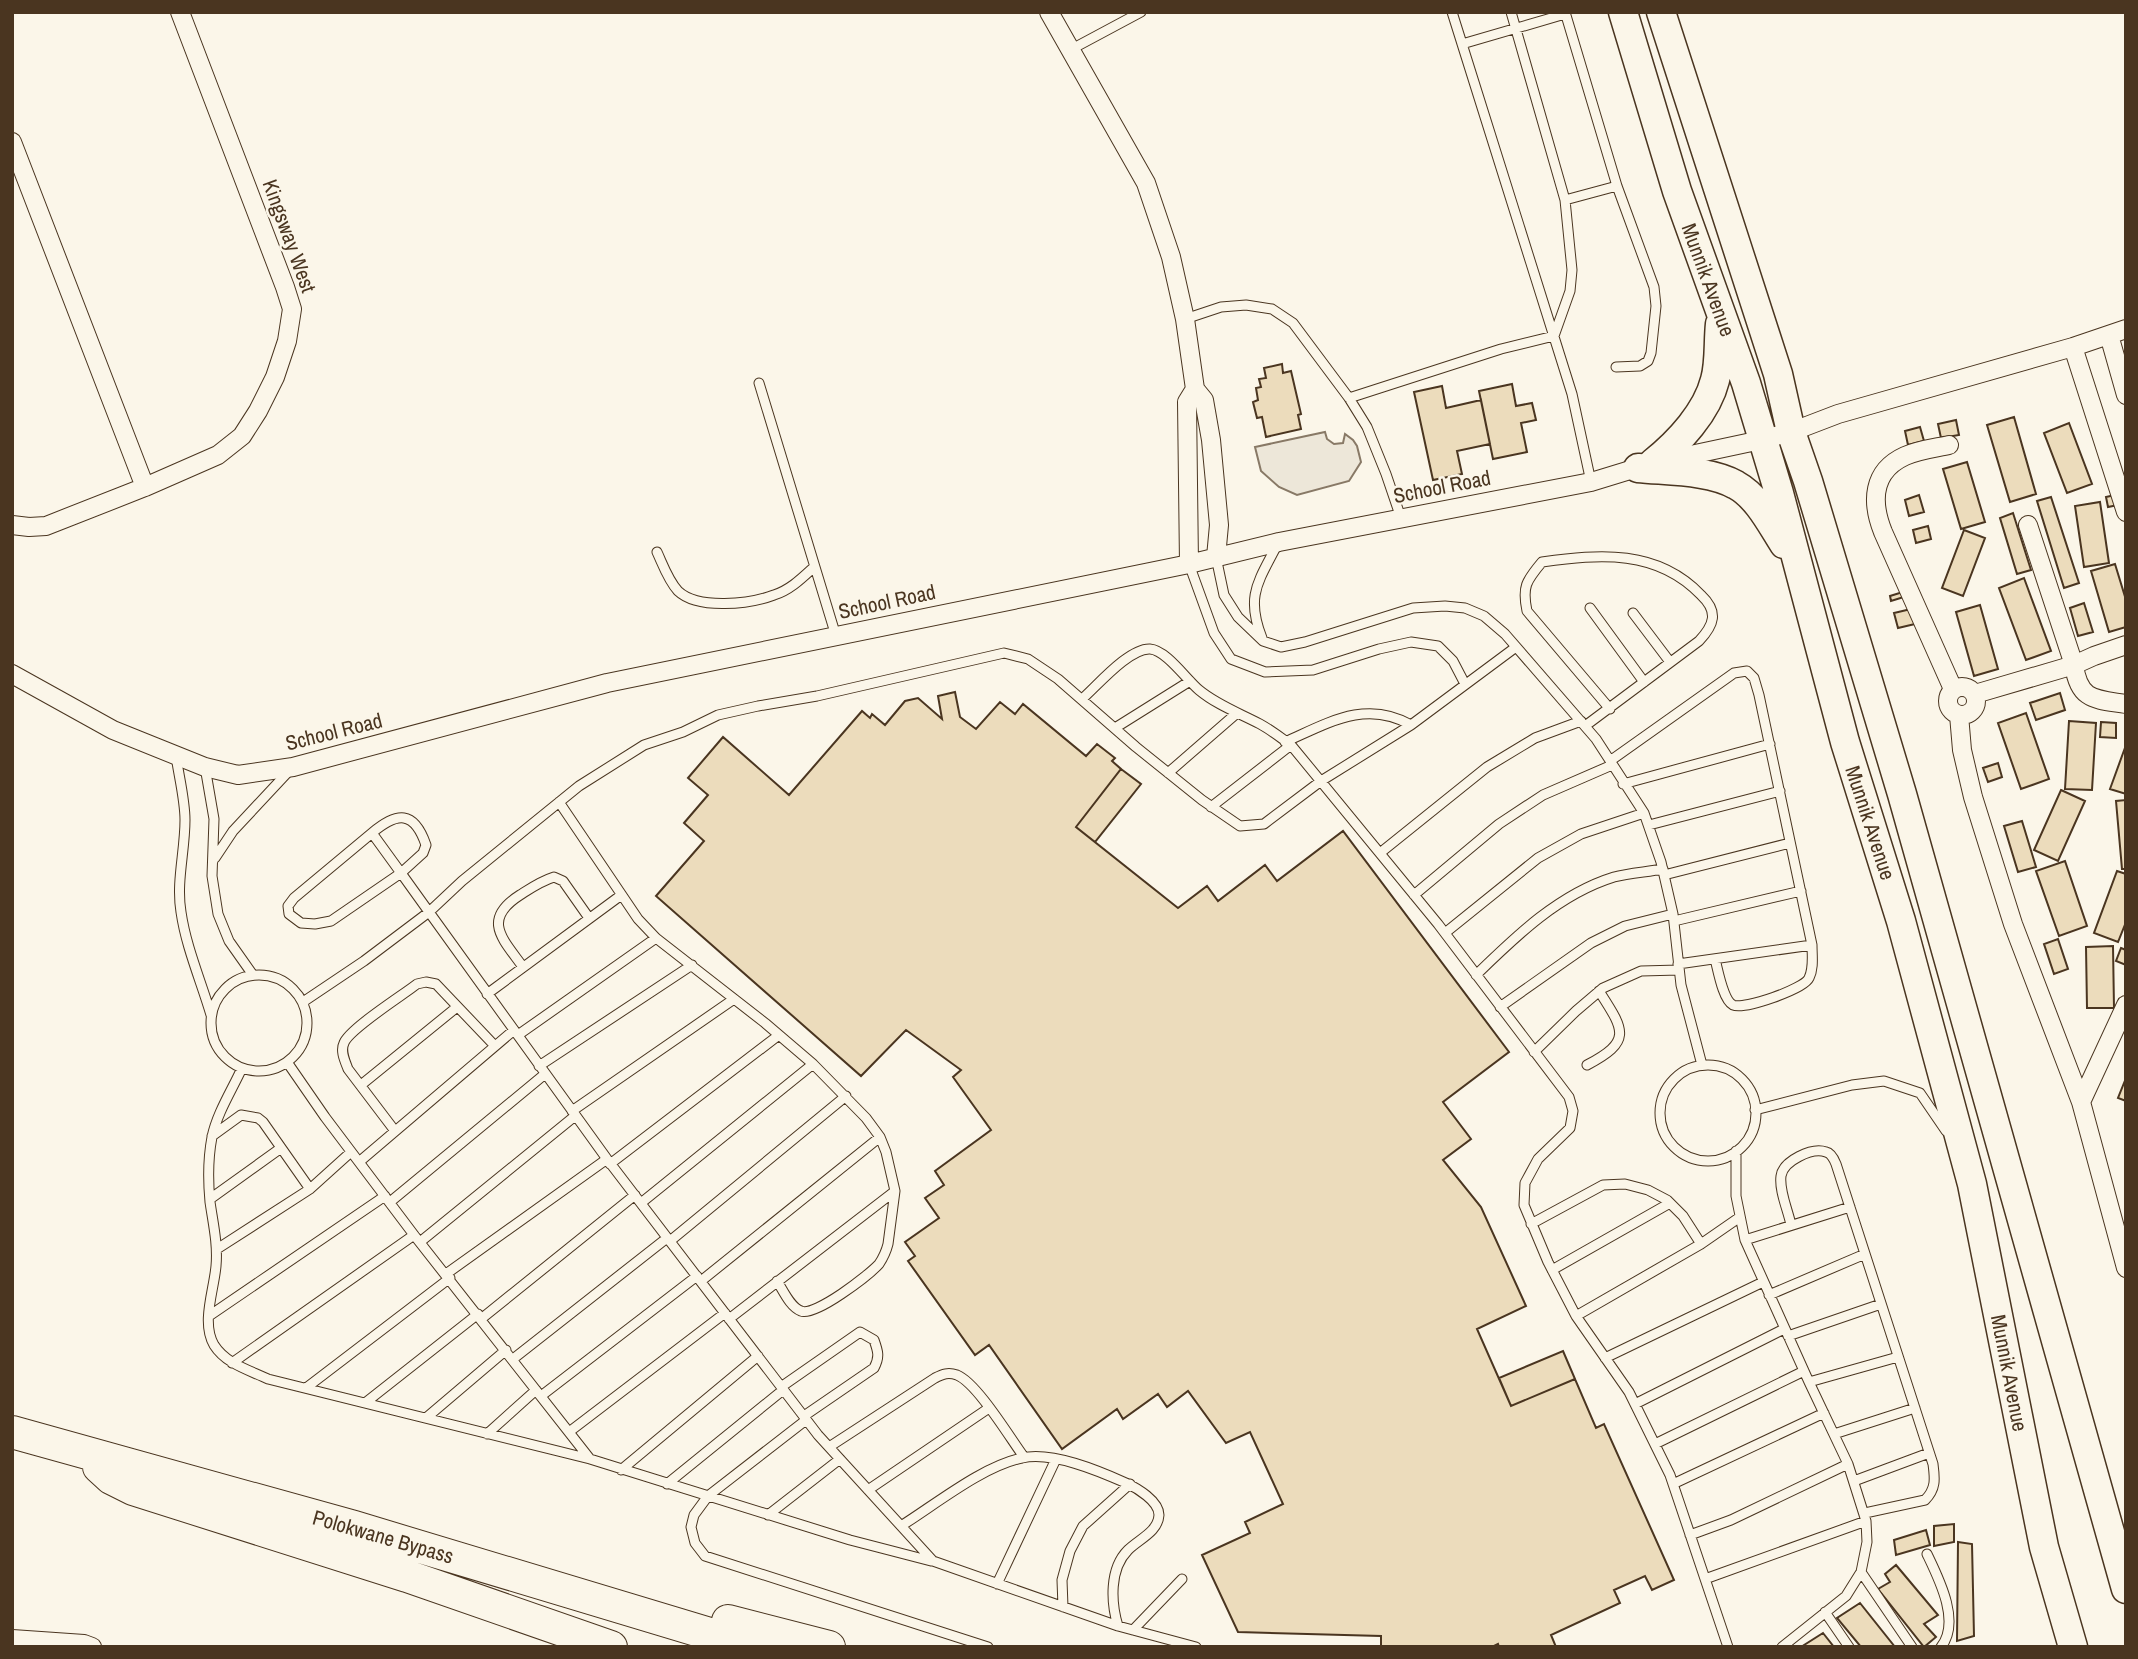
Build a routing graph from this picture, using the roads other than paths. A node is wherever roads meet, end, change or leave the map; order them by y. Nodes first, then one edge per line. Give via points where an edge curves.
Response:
1 (180, 12) edge
2 (1049, 12) edge
3 (1141, 12) edge
4 (1452, 12) edge
5 (1511, 12) edge
6 (1623, 12) edge
7 (1661, 12) edge
8 (1565, 13) edge
9 (1515, 27) junction
10 (1462, 44) junction
11 (1070, 50) junction
12 (12, 142) edge
13 (1617, 187) junction
14 (1565, 200) junction
15 (1720, 316) junction
16 (1185, 319) junction
17 (2117, 332) edge
18 (1554, 336) junction
19 (2073, 347) junction
20 (1616, 367) dead end
21 (759, 383) dead end
22 (1195, 389) junction
23 (2126, 396) edge
24 (1349, 398) junction
25 (1791, 432) junction
26 (1761, 440) junction
27 (1948, 445) dead end
28 (1646, 466) junction
29 (2119, 472) edge
30 (1591, 482) junction
31 (145, 487) junction
32 (2126, 512) edge
33 (1401, 518) junction
34 (12, 524) edge
35 (2028, 525) dead end
36 (1279, 542) junction
37 (657, 552) dead end
38 (1216, 557) junction
39 (1189, 564) junction
40 (1797, 564) junction
41 (814, 567) junction
42 (1590, 608) dead end
43 (1633, 613) dead end
44 (836, 636) junction
45 (1263, 641) junction
46 (2126, 645) edge
47 (1516, 647) junction
48 (1670, 662) junction
49 (2074, 666) junction
50 (12, 674) edge
51 (1190, 681) junction
52 (1644, 682) junction
53 (1465, 684) junction
54 (1953, 689) junction
55 (1975, 694) junction
56 (1082, 699) junction
57 (2126, 704) edge
58 (1610, 709) junction
59 (1237, 713) junction
60 (1959, 715) junction
61 (1583, 724) junction
62 (1411, 725) junction
63 (1115, 728) junction
64 (1288, 743) junction
65 (1770, 744) junction
66 (176, 757) junction
67 (1611, 763) junction
68 (205, 767) junction
69 (293, 767) junction
70 (1168, 773) junction
71 (1321, 781) junction
72 (1623, 784) junction
73 (1780, 791) junction
74 (559, 802) junction
75 (1211, 807) junction
76 (1644, 813) junction
77 (1649, 825) junction
78 (372, 833) junction
79 (1790, 843) junction
80 (1380, 853) junction
81 (214, 860) junction
82 (1664, 872) junction
83 (401, 873) junction
84 (1801, 891) junction
85 (1414, 895) junction
86 (620, 896) junction
87 (429, 912) junction
88 (589, 918) junction
89 (1673, 918) junction
90 (1445, 933) junction
91 (656, 938) junction
92 (1812, 945) junction
93 (1716, 959) junction
94 (692, 965) junction
95 (523, 967) junction
96 (1679, 967) junction
97 (253, 975) junction
98 (1476, 975) junction
99 (1599, 992) junction
100 (487, 994) junction
101 (734, 999) junction
102 (303, 1002) junction
103 (2126, 1005) edge
104 (457, 1007) junction
105 (1500, 1007) junction
106 (211, 1017) junction
107 (516, 1033) junction
108 (779, 1035) junction
109 (495, 1046) junction
110 (1534, 1052) junction
111 (287, 1062) junction
112 (813, 1064) junction
113 (1587, 1065) dead end
114 (1702, 1065) junction
115 (242, 1068) junction
116 (542, 1070) junction
117 (360, 1085) junction
118 (846, 1096) junction
119 (2081, 1102) junction
120 (1755, 1110) junction
121 (574, 1113) junction
122 (395, 1131) junction
123 (212, 1136) junction
124 (880, 1137) junction
125 (281, 1149) junction
126 (1736, 1151) junction
127 (351, 1152) junction
128 (609, 1161) junction
129 (359, 1162) junction
130 (1968, 1169) junction
131 (310, 1189) junction
132 (895, 1191) junction
133 (210, 1199) junction
134 (388, 1199) junction
135 (638, 1199) junction
136 (1670, 1203) junction
137 (1850, 1207) junction
138 (1740, 1217) junction
139 (1531, 1224) junction
140 (1791, 1225) junction
141 (417, 1238) junction
142 (669, 1240) junction
143 (1745, 1240) junction
144 (1701, 1244) junction
145 (217, 1250) junction
146 (1865, 1254) junction
147 (2126, 1268) edge
148 (1552, 1270) junction
149 (448, 1276) junction
150 (699, 1279) junction
151 (778, 1281) junction
152 (1763, 1282) junction
153 (1769, 1294) junction
154 (1881, 1304) junction
155 (209, 1316) junction
156 (727, 1316) junction
157 (1576, 1316) junction
158 (480, 1317) junction
159 (1786, 1332) junction
160 (506, 1350) junction
161 (758, 1356) junction
162 (1605, 1357) junction
163 (1898, 1357) junction
164 (513, 1359) junction
165 (232, 1363) junction
166 (1804, 1371) junction
167 (1809, 1382) junction
168 (306, 1388) junction
169 (782, 1388) junction
170 (538, 1393) junction
171 (365, 1403) junction
172 (1635, 1404) junction
173 (989, 1408) junction
174 (1914, 1408) junction
175 (1824, 1413) junction
176 (426, 1418) junction
177 (805, 1418) junction
178 (12, 1432) edge
179 (569, 1432) junction
180 (487, 1434) junction
181 (1834, 1434) junction
182 (1655, 1444) junction
183 (829, 1447) junction
184 (86, 1453) junction
185 (1929, 1453) junction
186 (1024, 1457) junction
187 (590, 1459) junction
188 (840, 1459) junction
189 (1056, 1459) junction
190 (1848, 1464) junction
191 (621, 1470) junction
192 (1854, 1481) junction
193 (667, 1484) junction
194 (1130, 1484) junction
195 (1673, 1484) junction
196 (868, 1490) junction
197 (708, 1496) junction
198 (768, 1515) junction
199 (1865, 1517) junction
200 (354, 1527) junction
201 (901, 1527) junction
202 (1690, 1535) junction
203 (1927, 1554) dead end
204 (933, 1561) junction
205 (1861, 1572) junction
206 (1182, 1579) dead end
207 (1705, 1579) junction
208 (997, 1584) junction
209 (2126, 1589) edge
210 (1063, 1607) junction
211 (1825, 1612) junction
212 (1118, 1626) junction
213 (1133, 1630) junction
214 (12, 1639) edge
215 (92, 1647) edge
216 (611, 1647) edge
217 (753, 1647) edge
218 (829, 1647) edge
219 (988, 1647) edge
220 (1196, 1647) edge
221 (1728, 1647) edge
222 (1782, 1647) edge
223 (1849, 1647) edge
224 (1912, 1647) edge
225 (1941, 1647) edge
226 (2073, 1647) edge

1 - 31 street, Kingsway West via 292,309 275,377 242,436 218,455
2 - 11 street
3 - 11 lane
4 - 10 lane
5 - 9 lane
6 - 15 main road, Munnik Avenue
7 - 25 main road, Munnik Avenue via 1778,374
8 - 9 lane
8 - 13 lane
9 - 10 lane
9 - 14 lane
10 - 18 lane
11 - 16 street via 1146,183 1171,257
12 - 31 street
13 - 14 lane
13 - 20 lane via 1654,287 1656,306 1648,361
14 - 18 lane via 1572,270 1570,291
15 - 26 main road, Munnik Avenue via 1746,383
15 - 28 main road via 1716,377 1708,403 1673,447
16 - 22 street
16 - 24 lane via 1222,307 1272,309 1293,323
17 - 19 street, School Road
17 - 23 street
18 - 24 lane
18 - 30 lane
19 - 25 street, School Road via 1838,414
19 - 29 street
21 - 41 lane
22 - 38 street via 1204,400 1211,440 1219,525
22 - 39 street via 1187,402
24 - 33 lane via 1367,427
25 - 26 street, School Road
25 - 209 main road, Munnik Avenue via 1902,794
26 - 28 street, School Road
26 - 40 main road, Munnik Avenue
27 - 54 street via 1906,455 1892,464 1881,475 1875,495 1879,523
28 - 30 street, School Road
28 - 40 main road via 1737,485 1760,507
29 - 32 street
30 - 33 street, School Road
31 - 34 street, Kingsway West via 46,526
33 - 36 street, School Road
35 - 49 street
36 - 38 street, School Road
36 - 45 lane via 1253,597 1254,618
37 - 41 lane via 680,593 699,602 740,603 774,595
38 - 39 street, School Road
38 - 45 lane via 1224,595 1238,617
39 - 44 street, School Road
39 - 53 lane via 1213,633 1231,659 1265,672 1313,670 1411,642 1438,646 1453,661
40 - 130 main road, Munnik Avenue
41 - 44 lane
42 - 52 lane
43 - 48 lane
44 - 69 street, School Road via 607,682
45 - 47 lane via 1281,647 1413,608 1445,606 1484,615
46 - 49 street
47 - 53 lane
47 - 61 lane
48 - 52 lane
48 - 58 lane via 1699,641 1712,622 1707,601 1687,580 1646,561 1612,556 1542,562 1530,576 1524,594 1527,611
49 - 55 street
49 - 57 street via 2083,693
50 - 66 street, School Road via 113,730
51 - 56 lane via 1162,653 1150,649 1136,652
51 - 59 lane
51 - 63 lane
52 - 58 lane
53 - 62 lane
54 - 55 street via 1965,686
54 - 60 street via 1947,701
55 - 60 street via 1975,707
56 - 63 lane
56 - 74 lane via 1028,659 1004,653 718,715 644,745
58 - 61 lane
59 - 64 lane
59 - 70 lane
60 - 119 street via 1973,797 2012,924
61 - 67 lane
61 - 80 lane via 1535,738 1486,766
62 - 64 lane via 1376,712 1348,715
62 - 71 lane
63 - 70 lane
64 - 71 lane
64 - 75 lane
65 - 67 lane via 1754,678 1747,671 1714,685
65 - 72 lane
65 - 73 lane
66 - 68 street, School Road
66 - 106 lane via 185,819 180,909
67 - 72 lane
67 - 85 lane via 1543,795 1499,824
68 - 69 street, School Road via 239,775
68 - 81 lane via 214,819
69 - 81 lane via 233,831
70 - 75 lane
71 - 75 lane via 1264,824 1240,826
71 - 80 lane
72 - 76 lane
73 - 77 lane
73 - 79 lane
74 - 86 lane
74 - 87 lane
76 - 77 lane
76 - 90 lane via 1581,834 1538,858
77 - 82 lane
78 - 83 lane
78 - 83 lane via 388,820 402,818 413,821 422,833 423,853
78 - 83 lane via 294,898 289,914 301,923 331,921
79 - 82 lane
79 - 84 lane
80 - 85 lane
81 - 97 lane via 218,914 229,941
82 - 89 lane
82 - 98 lane via 1614,877 1576,895 1544,914
83 - 87 lane
84 - 89 lane
84 - 92 lane
85 - 90 lane
86 - 88 lane
86 - 91 lane
87 - 100 lane
87 - 102 lane
88 - 95 lane
88 - 95 lane via 554,877 508,902 499,914 498,927
89 - 96 lane
89 - 105 lane via 1625,926 1591,943
90 - 98 lane
91 - 94 lane
91 - 107 lane
92 - 93 lane
92 - 93 lane via 1813,965 1806,984 1741,1006 1727,999
93 - 96 lane
94 - 101 lane
94 - 116 lane
95 - 100 lane
96 - 99 lane via 1641,971
96 - 114 lane
97 - 102 lane via 283,981
97 - 106 lane via 225,989
98 - 105 lane
99 - 110 lane
99 - 113 lane via 1621,1032 1610,1053
100 - 107 lane
101 - 108 lane
101 - 121 lane
102 - 111 lane via 305,1036
103 - 119 street
104 - 109 lane
104 - 117 lane
104 - 117 lane via 436,984 426,982 358,1027 342,1047 348,1069
105 - 110 lane
106 - 115 lane via 218,1048
107 - 109 lane
107 - 116 lane
108 - 112 lane
108 - 128 lane
109 - 122 lane
110 - 139 lane via 1569,1097 1573,1111 1570,1128 1538,1159 1525,1183 1524,1205
111 - 115 lane via 273,1069
111 - 127 lane
112 - 118 lane
112 - 135 lane
114 - 120 lane via 1732,1071 1744,1081
114 - 126 lane via 1687,1069 1665,1091 1660,1114 1666,1137 1690,1158 1714,1160
115 - 123 lane
116 - 121 lane
116 - 134 lane
117 - 122 lane
118 - 124 lane
118 - 142 lane
119 - 147 street
120 - 126 lane via 1754,1125
120 - 130 lane via 1884,1081 1920,1093
121 - 128 lane
121 - 141 lane
122 - 129 lane
123 - 125 lane via 240,1115 251,1116 263,1122
123 - 133 lane
124 - 132 lane
124 - 150 lane
125 - 131 lane
125 - 133 lane
126 - 138 lane
127 - 129 lane
127 - 131 lane
128 - 135 lane
128 - 149 lane
129 - 134 lane
130 - 226 main road, Munnik Avenue via 2044,1547
131 - 145 lane
132 - 151 lane
132 - 151 lane via 886,1253 878,1266 811,1311 802,1312 793,1304
133 - 145 lane
134 - 141 lane
134 - 155 lane
135 - 142 lane
135 - 158 lane
136 - 139 lane via 1648,1190 1603,1185
136 - 144 lane
136 - 148 lane
137 - 140 lane
137 - 140 lane via 1833,1157 1826,1152 1808,1153 1786,1163 1781,1176
137 - 146 lane
138 - 143 lane
138 - 144 lane
139 - 148 lane
140 - 143 lane
141 - 149 lane
141 - 165 lane
142 - 150 lane
142 - 164 lane
143 - 152 lane
144 - 157 lane
145 - 155 lane
146 - 153 lane
146 - 154 lane
148 - 157 lane
149 - 158 lane
149 - 168 lane
150 - 156 lane
150 - 170 lane
151 - 156 lane
152 - 153 lane
152 - 162 lane
153 - 159 lane
154 - 159 lane
154 - 163 lane
155 - 165 lane via 213,1344
156 - 161 lane
156 - 179 lane
157 - 162 lane
158 - 160 lane
158 - 171 lane
159 - 166 lane
159 - 172 lane
160 - 164 lane
160 - 176 lane
161 - 169 lane
161 - 191 lane
162 - 172 lane
163 - 167 lane
163 - 174 lane
164 - 170 lane
165 - 168 lane
166 - 167 lane
166 - 182 lane
167 - 175 lane
168 - 171 lane
169 - 177 lane
169 - 177 lane via 860,1332 874,1340 879,1351 874,1368
169 - 193 lane
170 - 179 lane
170 - 180 lane
171 - 176 lane
172 - 182 lane
173 - 183 lane via 968,1383 948,1373
173 - 186 lane
173 - 196 lane
174 - 181 lane
174 - 185 lane
175 - 181 lane
175 - 195 lane
176 - 180 lane
177 - 183 lane
177 - 197 lane
178 - 184 highway, Polokwane Bypass
179 - 187 lane
180 - 187 lane
181 - 190 lane
182 - 195 lane
183 - 188 lane
184 - 200 highway, Polokwane Bypass
184 - 216 highway via 111,1478 133,1489
185 - 192 lane
185 - 199 lane via 1935,1482 1925,1500
186 - 189 lane
186 - 201 lane via 989,1470
187 - 191 lane
188 - 196 lane
188 - 198 lane
189 - 194 lane
189 - 208 lane
190 - 192 lane
190 - 202 lane
191 - 193 lane
192 - 199 lane
193 - 197 lane
194 - 210 lane via 1083,1526 1062,1580
194 - 212 lane via 1159,1511 1155,1527 1119,1562 1113,1596
195 - 202 lane
196 - 201 lane
197 - 198 lane
197 - 219 lane via 691,1527 695,1544 705,1556
198 - 204 lane
199 - 205 lane via 1867,1542
199 - 207 lane
200 - 217 highway, Polokwane Bypass
200 - 218 highway
201 - 204 lane
202 - 207 lane
203 - 225 lane via 1944,1590 1949,1627
204 - 208 lane
205 - 211 lane via 1846,1596
205 - 224 lane
206 - 213 lane
207 - 221 lane
208 - 210 lane
210 - 212 lane
211 - 222 lane
211 - 223 lane
212 - 213 lane
213 - 220 lane
214 - 215 street

